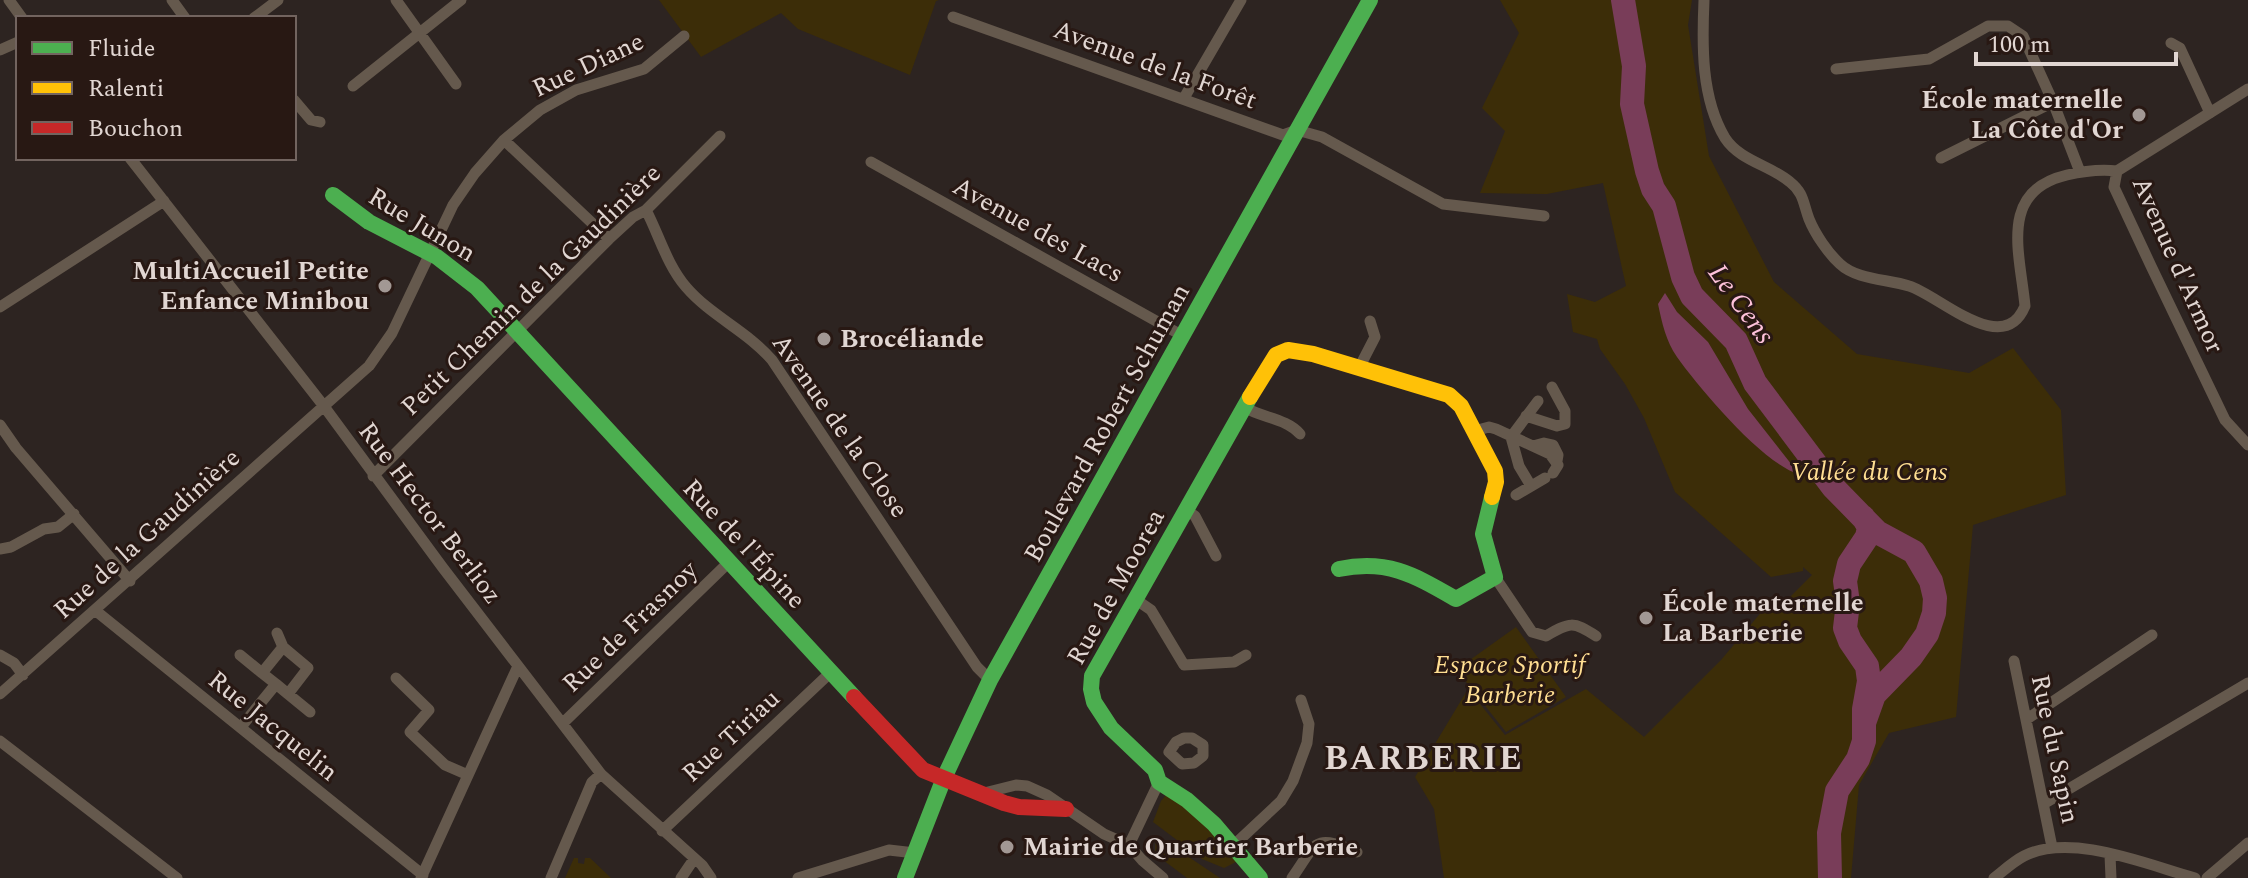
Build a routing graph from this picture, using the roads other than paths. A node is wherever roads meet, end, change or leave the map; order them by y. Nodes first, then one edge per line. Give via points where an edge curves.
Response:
1 (278, 0) edge
2 (396, 0) edge
3 (461, 0) edge
4 (1241, 0) edge
5 (1370, 0) edge
6 (1704, 0) edge
7 (257, 16) edge
8 (953, 17) dead end
9 (420, 33) junction
10 (684, 36) dead end
11 (2176, 45) dead end
12 (1836, 69) dead end
13 (456, 84) dead end
14 (353, 86) dead end
15 (2248, 89) edge
16 (1184, 98) junction
17 (296, 102) edge
18 (2053, 102) junction
19 (2210, 113) junction
20 (320, 122) dead end
21 (1297, 130) junction
22 (720, 136) dead end
23 (504, 140) junction
24 (1941, 158) dead end
25 (132, 160) edge
26 (871, 162) dead end
27 (2117, 171) junction
28 (2080, 172) junction
29 (333, 195) dead end
30 (164, 201) junction
31 (646, 210) junction
32 (1544, 216) dead end
33 (609, 239) junction
34 (429, 253) junction
35 (0, 307) edge
36 (1370, 321) dead end
37 (517, 332) junction
38 (1183, 336) junction
39 (1359, 368) junction
40 (1552, 387) dead end
41 (1538, 401) dead end
42 (323, 405) junction
43 (1244, 407) junction
44 (1526, 416) junction
45 (0, 425) edge
46 (1474, 431) junction
47 (2243, 432) edge
48 (1300, 434) dead end
49 (1511, 437) junction
50 (2248, 445) edge
51 (373, 476) junction
52 (1531, 486) junction
53 (1516, 495) dead end
54 (1186, 510) junction
55 (74, 514) junction
56 (0, 549) edge
57 (1216, 556) dead end
58 (728, 563) junction
59 (1339, 569) dead end
60 (1495, 577) junction
61 (130, 581) junction
62 (1135, 599) junction
63 (96, 611) junction
64 (277, 633) dead end
65 (2152, 635) dead end
66 (1596, 636) dead end
67 (283, 647) junction
68 (0, 655) edge
69 (240, 655) dead end
70 (1246, 655) dead end
71 (2014, 661) dead end
72 (518, 666) junction
73 (262, 673) junction
74 (830, 673) junction
75 (23, 675) junction
76 (396, 678) dead end
77 (990, 680) junction
78 (2248, 683) edge
79 (276, 684) junction
80 (0, 694) edge
81 (288, 694) junction
82 (1301, 700) dead end
83 (310, 712) dead end
84 (2027, 719) junction
85 (563, 723) junction
86 (241, 727) junction
87 (0, 741) edge
88 (1174, 758) dead end
89 (601, 774) junction
90 (468, 775) junction
91 (1157, 776) junction
92 (944, 778) junction
93 (2045, 803) junction
94 (1066, 809) joint
95 (662, 831) junction
96 (2248, 843) edge
97 (1129, 845) junction
98 (1234, 845) junction
99 (2052, 847) junction
100 (1357, 852) dead end
101 (915, 853) junction
102 (2110, 855) junction
103 (694, 859) junction
104 (422, 876) edge
105 (177, 878) edge
106 (551, 878) edge
107 (681, 878) edge
108 (711, 878) edge
109 (798, 878) edge
110 (905, 878) edge
111 (1163, 878) edge
112 (1260, 878) edge
113 (1292, 878) edge
114 (1994, 878) edge
115 (2111, 878) edge
116 (2195, 878) edge
117 (2207, 878) edge

1 - 7 street
2 - 9 street
3 - 9 street
4 - 16 street
5 - 21 street, Boulevard Robert Schuman
6 - 28 street via 1706,80 1724,136 1737,152 1802,192 1809,220 1824,244 1841,265 1857,274 1913,287 1971,321 2011,323 2025,306 2017,223 2021,206 2048,179
8 - 16 street, Avenue de la Forêt
9 - 13 street
9 - 14 street
10 - 23 street, Rue Diane via 644,69 576,90 540,110
11 - 19 street
12 - 18 street via 1929,59 1988,26 2008,26 2023,36
15 - 19 street
16 - 21 street, Avenue de la Forêt via 1283,135
17 - 20 street via 311,120
18 - 24 street
18 - 28 street
19 - 27 street
21 - 32 street, Avenue de la Forêt via 1322,137 1443,204
21 - 38 street, Boulevard Robert Schuman
22 - 31 street, Petit Chemin de la Gaudinière
23 - 33 street
23 - 34 street, Rue Diane via 460,195
25 - 30 street, Rue Hector Berlioz
26 - 38 street, Avenue des Lacs
27 - 28 street
27 - 47 street, Avenue d'Armor via 2114,187 2225,420
29 - 34 street, Rue Junon via 375,226
30 - 35 street
30 - 42 street, Rue Hector Berlioz
31 - 33 street, Petit Chemin de la Gaudinière
31 - 77 street, Avenue de la Close via 679,278 772,360
33 - 37 street, Petit Chemin de la Gaudinière
34 - 37 street, Rue Junon via 477,288
34 - 42 street, Rue Diane via 384,348
36 - 39 street via 1375,337
37 - 51 street, Petit Chemin de la Gaudinière
37 - 58 street, Rue de l'Épine
38 - 77 street, Boulevard Robert Schuman
39 - 43 street, Rue de Moorea via 1313,354 1281,352
39 - 46 street via 1449,395
40 - 44 street via 1565,411 1565,424
41 - 44 street
42 - 51 street, Rue Hector Berlioz
42 - 61 street, Rue de la Gaudinière
43 - 48 street
43 - 54 street, Rue de Moorea
44 - 49 street
45 - 55 street
46 - 49 street via 1489,427
46 - 60 street via 1496,477 1483,534
47 - 50 street, Avenue d'Armor
49 - 52 street
49 - 52 street via 1550,454 1552,471
51 - 72 street, Rue Hector Berlioz
52 - 53 street
54 - 57 street via 1195,516
54 - 62 street, Rue de Moorea
55 - 56 street via 58,527
55 - 61 street
58 - 74 street, Rue de l'Épine
58 - 85 street, Rue de Frasnoy
59 - 60 street via 1359,563 1392,565 1456,599
60 - 66 street via 1532,632 1546,636 1566,625 1579,625
61 - 63 street, Rue de la Gaudinière
62 - 70 street via 1151,610 1184,665 1234,662
62 - 91 street, Rue de Moorea via 1089,690 1101,716
63 - 75 street, Rue de la Gaudinière
63 - 86 street, Rue Jacquelin
64 - 67 street
65 - 84 street
67 - 73 street
67 - 81 street via 308,668
68 - 75 street
69 - 73 street
71 - 84 street, Rue du Sapin
72 - 85 street, Rue Hector Berlioz
72 - 90 street
73 - 79 street
74 - 92 street, Rue de l'Épine via 923,770
74 - 95 street, Rue Tiriau
75 - 80 street, Rue de la Gaudinière
76 - 90 street via 429,710 410,732 445,765
77 - 92 street, Boulevard Robert Schuman
78 - 93 street
79 - 81 street
79 - 86 street
81 - 83 street
82 - 98 street via 1309,724 1293,781 1281,801
84 - 93 street, Rue du Sapin
85 - 89 street, Rue Hector Berlioz
86 - 104 street, Rue Jacquelin
87 - 105 street
88 - 91 street
89 - 95 street, Rue Hector Berlioz
89 - 106 street via 592,782
90 - 104 street
91 - 97 street
91 - 98 street, Rue de Moorea
92 - 94 street, Rue de l'Épine via 1019,807
92 - 101 street, Boulevard Robert Schuman
93 - 99 street, Rue du Sapin
94 - 97 street
95 - 103 street, Rue Hector Berlioz
96 - 117 street
97 - 111 street
98 - 112 street, Rue de Moorea
99 - 102 street
99 - 114 street via 2025,856
100 - 113 street via 1321,843 1309,851
101 - 109 street via 889,850
101 - 110 street, Boulevard Robert Schuman
102 - 115 street
102 - 116 street
103 - 107 street
103 - 108 street, Rue Hector Berlioz

